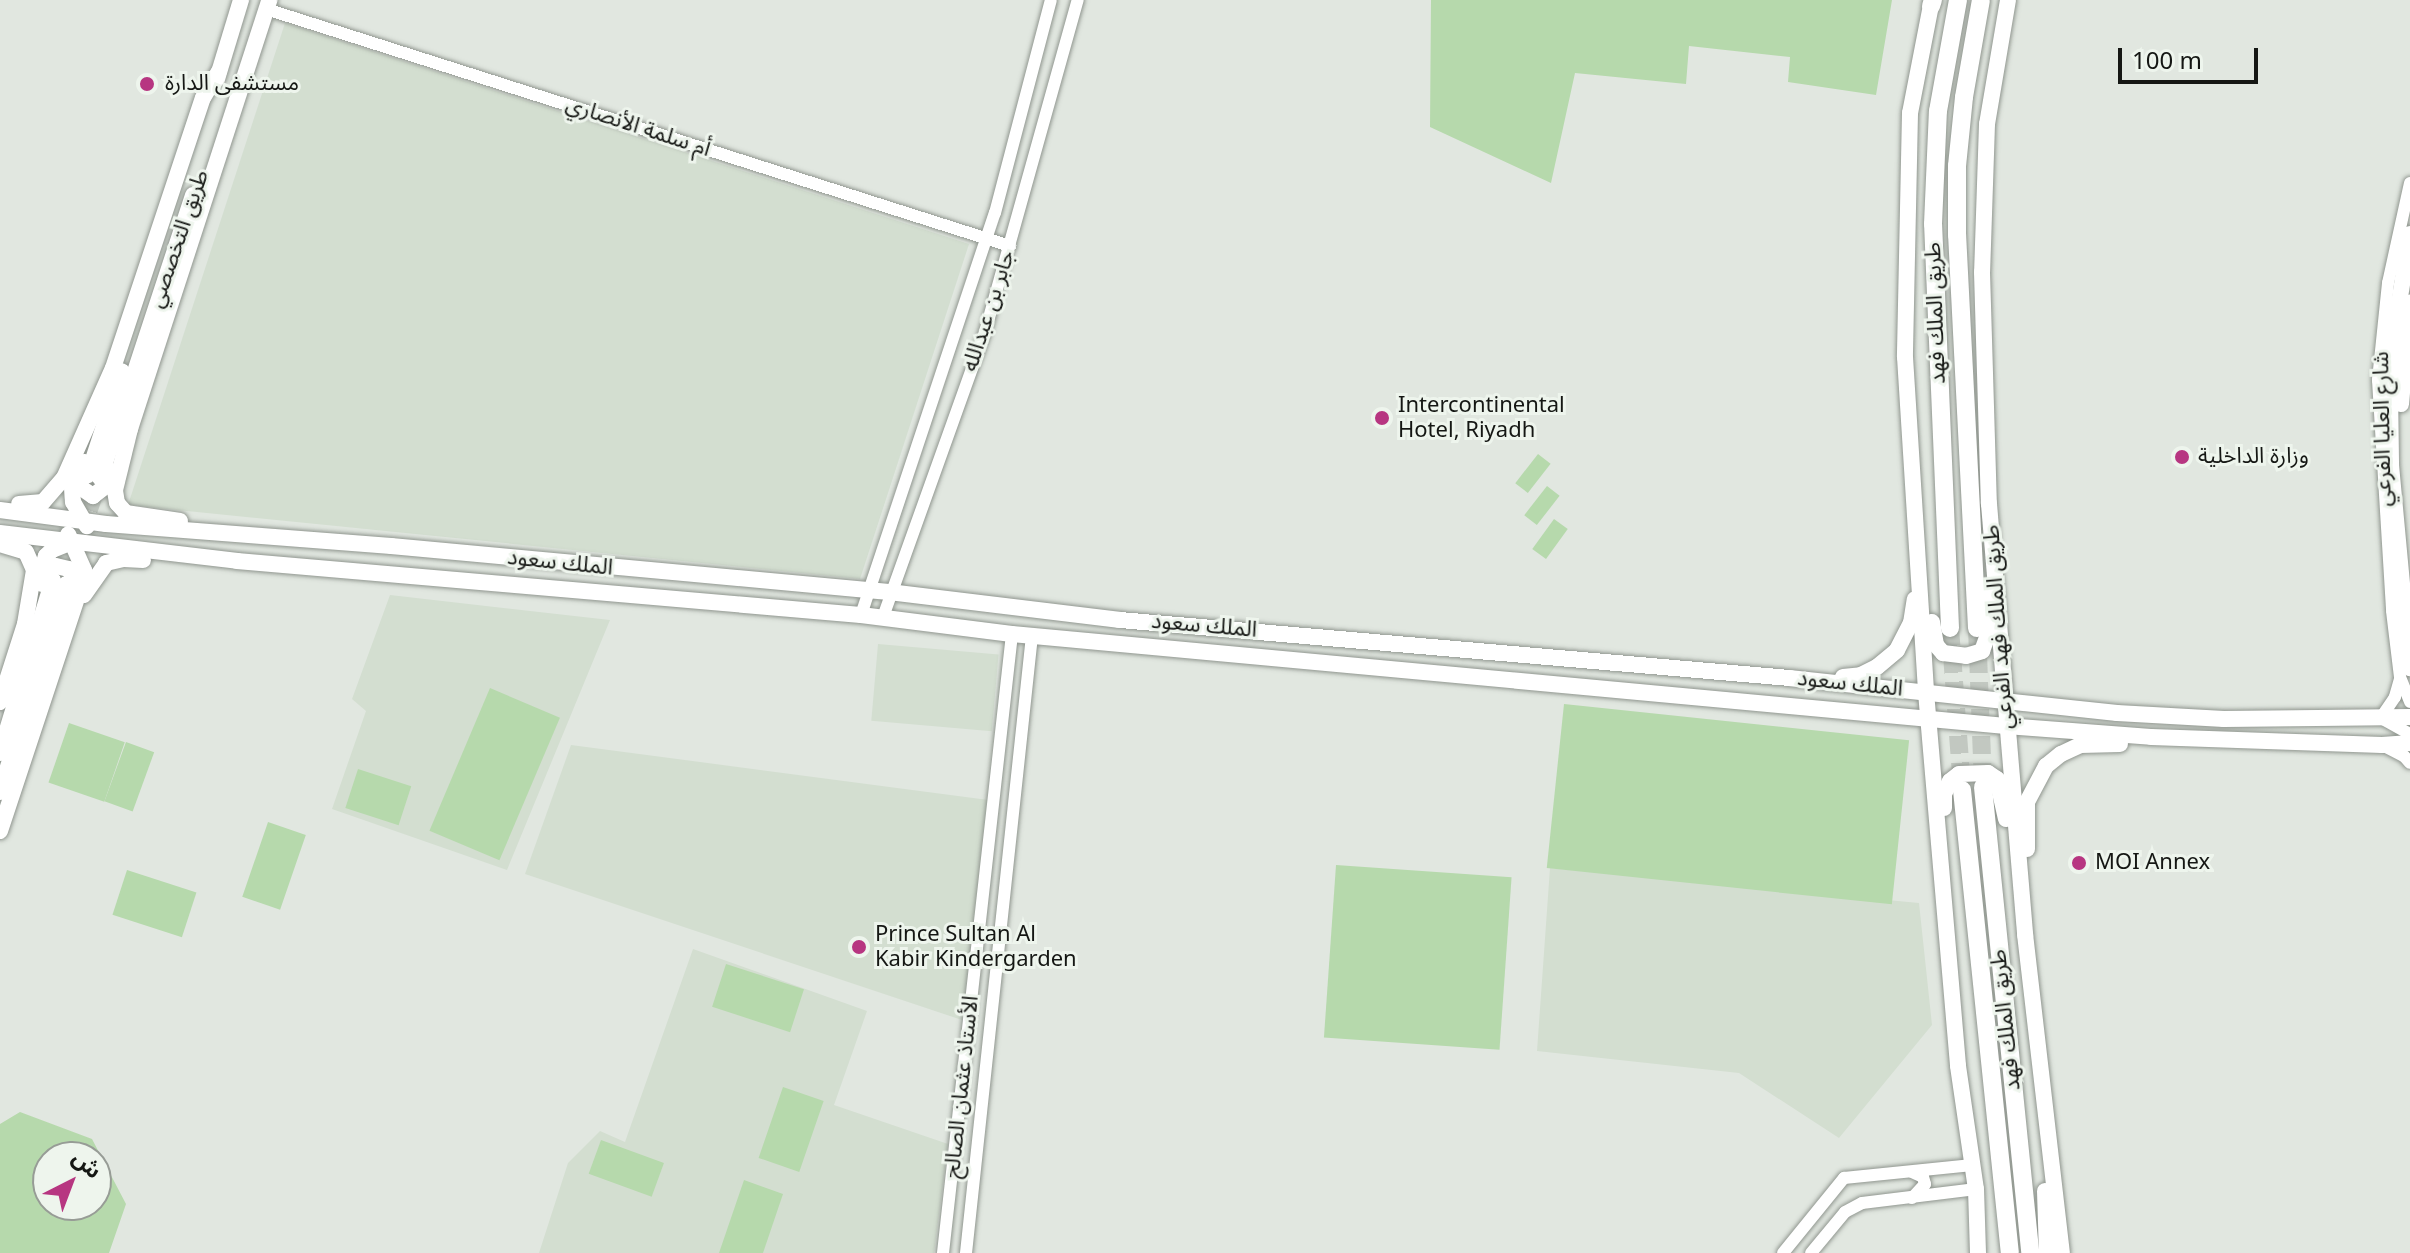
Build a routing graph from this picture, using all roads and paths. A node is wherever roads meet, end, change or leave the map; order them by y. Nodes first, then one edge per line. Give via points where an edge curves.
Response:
1 (241, 0) edge
2 (1051, 0) edge
3 (1078, 0) edge
4 (1958, 0) edge
5 (1981, 0) edge
6 (2008, 0) edge
7 (1932, 2) edge
8 (265, 3) edge
9 (219, 71) junction
10 (2410, 183) edge
11 (2410, 234) edge
12 (986, 238) junction
13 (1010, 246) junction
14 (2410, 302) edge
15 (113, 368) junction
16 (130, 429) junction
17 (0, 502) edge
18 (1989, 504) junction
19 (0, 510) edge
20 (50, 517) junction
21 (95, 530) junction
22 (0, 533) edge
23 (69, 535) junction
24 (239, 536) junction
25 (1919, 542) junction
26 (0, 544) edge
27 (237, 561) junction
28 (2410, 585) edge
29 (866, 591) junction
30 (889, 592) junction
31 (861, 615) junction
32 (883, 617) junction
33 (25, 624) junction
34 (1950, 628) tunnel mouth
35 (1977, 628) tunnel mouth
36 (1012, 634) junction
37 (1032, 635) junction
38 (64, 636) junction
39 (2405, 673) edge
40 (1789, 678) junction
41 (1926, 692) junction
42 (0, 702) edge
43 (2410, 702) edge
44 (2003, 703) junction
45 (1929, 718) junction
46 (2381, 718) junction
47 (2006, 726) junction
48 (2409, 730) edge
49 (2151, 737) junction
50 (2387, 745) junction
51 (0, 753) edge
52 (2410, 763) edge
53 (1983, 787) tunnel mouth
54 (1962, 790) tunnel mouth
55 (0, 792) edge
56 (0, 831) edge
57 (1944, 875) junction
58 (2022, 891) junction
59 (2046, 1116) junction
60 (1972, 1165) junction
61 (1912, 1172) junction
62 (1976, 1189) junction
63 (1912, 1198) junction
64 (943, 1253) edge
65 (966, 1253) edge
66 (1783, 1253) edge
67 (1811, 1253) edge
68 (1978, 1253) edge
69 (1989, 1253) edge
70 (2010, 1253) edge
71 (2030, 1253) edge
72 (2047, 1253) edge
73 (2062, 1253) edge

1 - 9 main road, طريق التخصصي
2 - 12 street, جابر بن عبدالله
3 - 13 street, جابر بن عبدالله
4 - 34 highway, طريق الملك فهد via 1938,111 1933,224
5 - 35 highway, طريق الملك فهد via 1957,166
6 - 18 main road, طريق الملك فهد الفرعي via 1986,139 1982,272
7 - 25 main road via 1910,113 1905,219 1905,357
8 - 9 main road, طريق التخصصي via 94,477
8 - 12 street, أم سلمة الأنصاري
8 - 16 main road
9 - 15 main road via 203,98
10 - 39 street, شارع العليا الفرعي via 2388,283 2378,380 2381,467
11 - 39 main road via 2390,390
12 - 13 street, أم سلمة الأنصاري
12 - 29 street, جابر بن عبدالله
13 - 30 street, جابر بن عبدالله via 985,332
14 - 28 main road via 2401,407
15 - 16 main road via 81,472 84,492 93,496 107,485
15 - 17 main road via 55,494 33,505
15 - 21 main road via 70,482 73,502
16 - 21 main road
16 - 24 main road via 115,490 126,513
18 - 25 main road via 1987,637 1976,654 1948,655 1936,645
18 - 44 main road, طريق الملك فهد الفرعي
19 - 20 main road, الملك سعود
20 - 21 main road, الملك سعود
20 - 23 main road
21 - 23 main road
21 - 23 main road, الملك سعود
21 - 24 main road, الملك سعود
21 - 27 main road, الملك سعود
22 - 23 main road, الملك سعود via 40,539
23 - 33 main road via 46,556
23 - 38 main road via 84,570
24 - 29 main road, الملك سعود
25 - 40 main road via 1911,623 1889,659 1861,675
25 - 41 main road
26 - 33 main road via 26,552 34,570
27 - 31 main road, الملك سعود
27 - 38 main road via 106,563
29 - 30 main road, الملك سعود
29 - 31 street, جابر بن عبدالله
30 - 32 street, جابر بن عبدالله
30 - 40 main road, الملك سعود via 1120,620
31 - 32 main road, الملك سعود
32 - 36 main road, الملك سعود
33 - 38 main road via 47,573 56,566 69,569 75,581
33 - 42 main road
36 - 37 main road, الملك سعود
36 - 64 street, الأستاذ عثمان الصالح
37 - 45 main road, الملك سعود
37 - 65 street, الأستاذ عثمان الصالح
38 - 56 main road
39 - 43 street, شارع العليا الفرعي
39 - 46 street, شارع العليا الفرعي
40 - 41 main road, الملك سعود
41 - 44 main road, الملك سعود
41 - 45 main road
44 - 46 main road, الملك سعود via 2203,718
44 - 47 main road, طريق الملك فهد الفرعي
45 - 47 main road, الملك سعود
45 - 57 main road
46 - 48 main road, الملك سعود
47 - 49 main road, الملك سعود
47 - 58 main road, طريق الملك فهد الفرعي
48 - 50 main road, الملك سعود
49 - 50 main road, الملك سعود
49 - 58 main road via 2126,744 2080,745 2046,766 2027,802
50 - 52 street
51 - 55 main road via 59,582
53 - 71 highway, طريق الملك فهد
54 - 70 highway, طريق الملك فهد
57 - 58 main road via 1944,794 1959,774 1988,773 1997,779
57 - 60 main road via 1958,1066
58 - 59 main road, طريق الملك فهد الفرعي
59 - 72 main road
59 - 73 main road, طريق الملك فهد الفرعي
60 - 61 street
60 - 62 main road
61 - 63 street via 1925,1184
61 - 66 street via 1844,1178
62 - 63 street
62 - 68 main road
62 - 69 main road
63 - 67 street via 1854,1207

